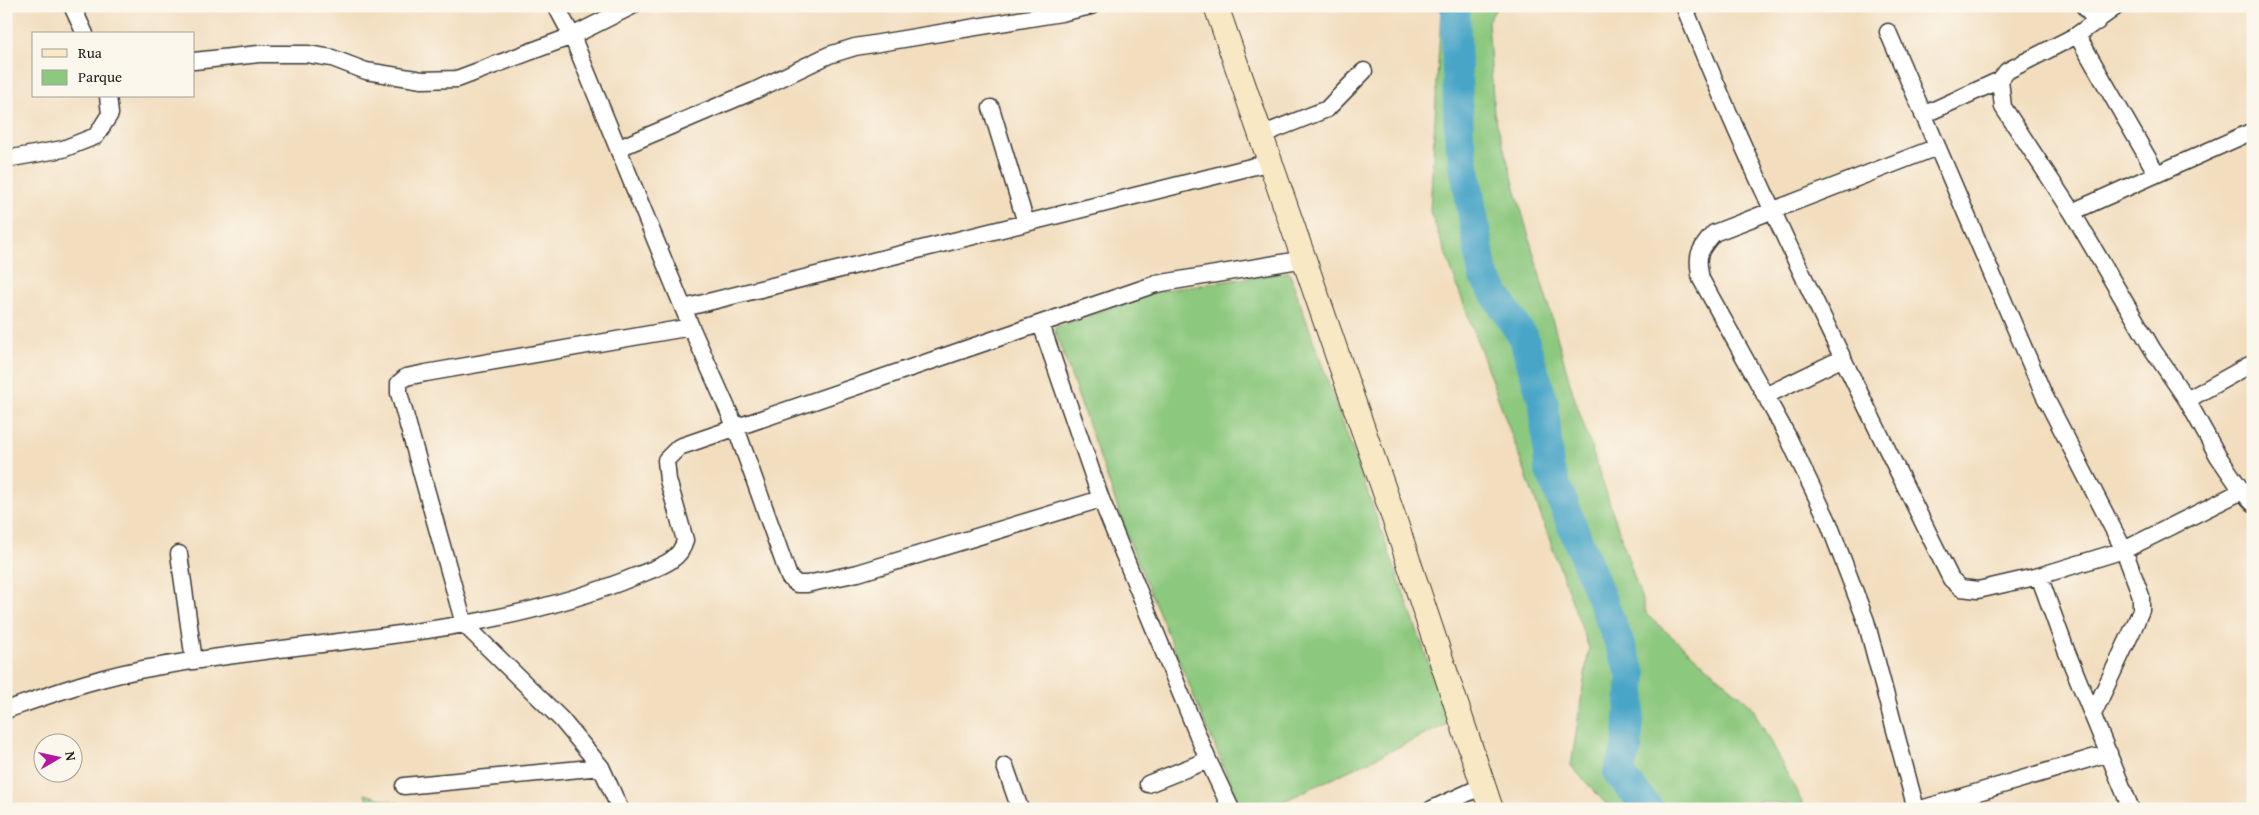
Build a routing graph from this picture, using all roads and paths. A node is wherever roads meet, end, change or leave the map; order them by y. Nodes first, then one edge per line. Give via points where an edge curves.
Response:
1 (72, 6) edge
2 (556, 6) edge
3 (632, 6) edge
4 (1091, 6) edge
5 (1216, 6) edge
6 (1684, 6) edge
7 (2084, 6) edge
8 (2117, 6) edge
9 (2097, 22) junction
10 (84, 32) edge
11 (1888, 32) dead end
12 (2077, 35) junction
13 (572, 36) junction
14 (195, 61) edge
15 (1364, 71) dead end
16 (2000, 80) junction
17 (108, 98) edge
18 (991, 108) dead end
19 (1923, 115) junction
20 (2253, 131) edge
21 (1261, 135) junction
22 (1937, 146) junction
23 (618, 148) junction
24 (6, 159) edge
25 (1271, 162) junction
26 (2157, 174) junction
27 (1773, 210) junction
28 (2072, 212) junction
29 (1026, 223) junction
30 (1305, 259) junction
31 (684, 308) junction
32 (1041, 324) junction
33 (691, 327) junction
34 (1843, 358) junction
35 (2253, 362) edge
36 (1765, 396) junction
37 (2187, 400) junction
38 (736, 428) junction
39 (2247, 497) edge
40 (1101, 499) junction
41 (2124, 550) junction
42 (179, 554) dead end
43 (2039, 576) junction
44 (464, 624) junction
45 (194, 661) junction
46 (6, 710) edge
47 (2093, 714) junction
48 (2109, 753) junction
49 (1208, 760) junction
50 (1005, 766) dead end
51 (601, 767) junction
52 (1148, 784) dead end
53 (404, 786) dead end
54 (1483, 786) junction
55 (620, 809) edge
56 (1020, 809) edge
57 (1231, 809) edge
58 (1432, 809) edge
59 (1491, 809) edge
60 (1916, 809) edge
61 (1921, 809) edge
62 (2131, 809) edge

1 - 10 street
2 - 13 street
3 - 13 street
4 - 23 street via 1062,14 855,47 829,55 756,90
5 - 21 street
6 - 27 street via 1716,87
7 - 9 street
8 - 9 street
9 - 12 street
11 - 19 street
12 - 16 street via 2007,71
12 - 26 street
13 - 14 street via 457,79 422,80 366,70 332,58 307,54 259,54
13 - 23 street
15 - 21 street via 1327,109
16 - 19 street
16 - 28 street via 2003,107
17 - 24 street via 110,114 96,136 64,149
18 - 29 street
19 - 22 street
20 - 26 street
21 - 25 street
22 - 27 street
22 - 41 street via 2044,395
23 - 31 street
25 - 29 street
25 - 30 street
26 - 28 street
27 - 34 street
27 - 36 street via 1714,233 1701,248 1697,260 1701,280
28 - 37 street via 2153,350
29 - 31 street
30 - 32 street via 1156,284
30 - 54 street
31 - 33 street
32 - 38 street
32 - 40 street
33 - 38 street
33 - 44 street via 426,373 406,377 399,383 399,393
34 - 36 street
34 - 43 street via 1951,579 1961,588 1978,590
35 - 37 street
36 - 60 street via 1828,521 1866,621
37 - 39 street via 2218,456
38 - 40 street via 789,577 797,584 858,572
38 - 44 street via 679,447 666,460 668,480 685,540 683,550 669,562 606,588 541,609
39 - 41 street
40 - 49 street
41 - 43 street
41 - 47 street via 2141,596 2141,610
42 - 45 street
43 - 47 street
44 - 45 street
44 - 51 street via 561,719
45 - 46 street via 87,682
47 - 48 street
48 - 61 street
48 - 62 street
49 - 52 street
49 - 57 street
50 - 56 street
51 - 53 street
51 - 55 street
54 - 58 street
54 - 59 street

